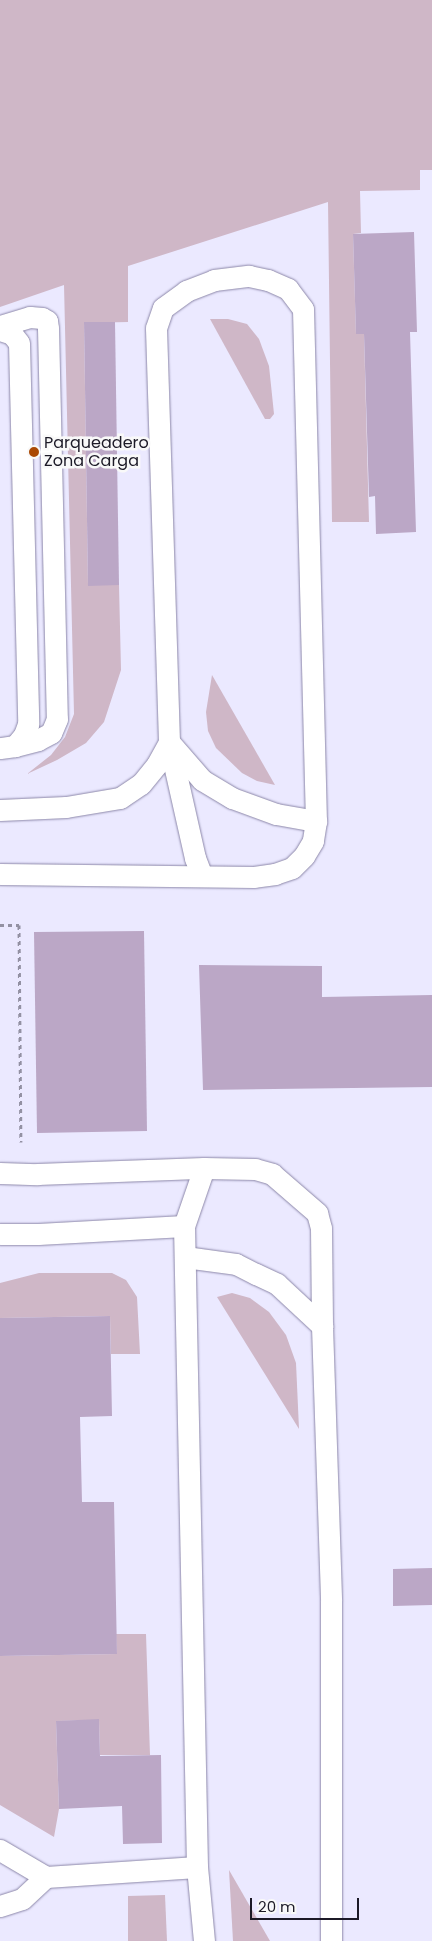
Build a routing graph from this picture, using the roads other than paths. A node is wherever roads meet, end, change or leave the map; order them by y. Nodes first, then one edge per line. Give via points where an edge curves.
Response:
1 (0, 326) edge
2 (0, 330) edge
3 (169, 742) junction
4 (8, 747) edge
5 (0, 810) edge
6 (316, 821) junction
7 (0, 874) edge
8 (202, 876) junction
9 (204, 1168) junction
10 (0, 1173) edge
11 (184, 1226) junction
12 (0, 1234) edge
13 (185, 1257) junction
14 (322, 1326) junction
15 (0, 1850) edge
16 (197, 1867) junction
17 (46, 1877) junction
18 (0, 1906) edge
19 (204, 1941) edge
20 (332, 1941) edge

1 - 4 lane via 30,317 47,321 48,328 56,719 51,733 38,740
2 - 4 lane via 12,334 19,343 28,724 24,734
3 - 5 lane via 141,784 120,798 66,806
3 - 6 lane via 202,780 232,798 276,814
3 - 6 lane via 156,328 163,308 186,291 214,280 249,276 288,289 303,309
3 - 8 lane
6 - 8 lane via 313,841 292,868 254,876
7 - 8 lane
9 - 10 lane
9 - 11 lane
9 - 14 lane via 255,1169 272,1174 317,1213 321,1228
11 - 12 lane
11 - 13 lane
13 - 14 lane via 236,1264 277,1284
13 - 16 lane
14 - 20 lane via 330,1601
15 - 17 lane
16 - 17 lane
16 - 19 lane
17 - 18 lane via 22,1899

